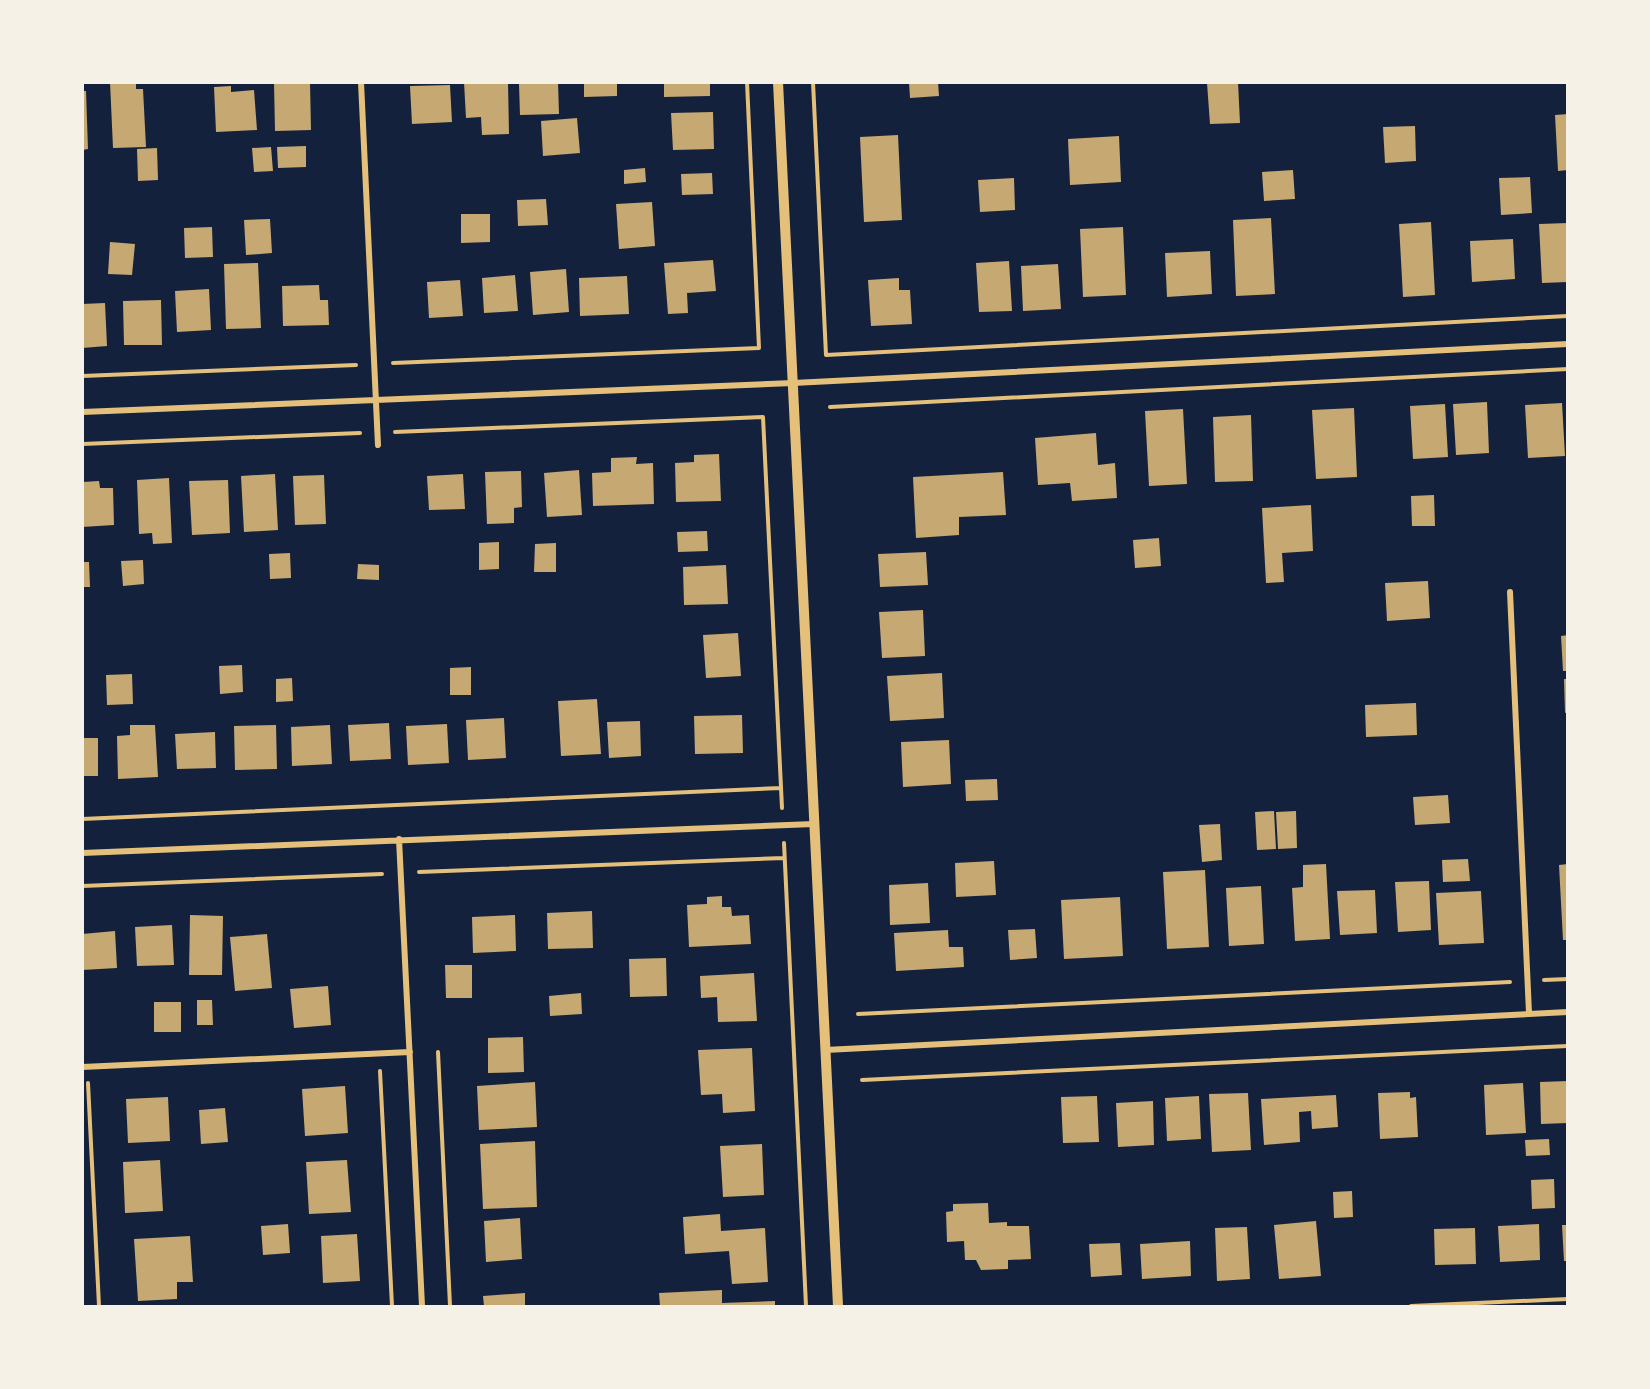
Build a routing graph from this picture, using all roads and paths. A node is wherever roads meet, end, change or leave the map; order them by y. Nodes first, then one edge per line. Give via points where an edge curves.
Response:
1 (361, 82) edge
2 (747, 82) edge
3 (778, 82) edge
4 (813, 82) edge
5 (1568, 316) edge
6 (1568, 344) edge
7 (375, 364) junction
8 (1568, 369) edge
9 (82, 376) edge
10 (793, 382) junction
11 (376, 401) junction
12 (830, 407) dead end
13 (82, 412) edge
14 (378, 432) junction
15 (82, 444) edge
16 (378, 446) dead end
17 (1510, 592) dead end
18 (781, 788) junction
19 (82, 819) edge
20 (814, 824) junction
21 (783, 825) junction
22 (399, 839) junction
23 (82, 853) edge
24 (784, 858) junction
25 (400, 873) junction
26 (82, 885) edge
27 (1568, 979) edge
28 (1528, 981) junction
29 (1568, 1012) edge
30 (1529, 1013) junction
31 (858, 1014) dead end
32 (1568, 1046) edge
33 (825, 1050) junction
34 (410, 1052) junction
35 (438, 1052) dead end
36 (379, 1053) junction
37 (85, 1067) edge
38 (862, 1080) dead end
39 (1568, 1299) edge
40 (99, 1306) edge
41 (392, 1306) edge
42 (422, 1306) edge
43 (450, 1306) edge
44 (806, 1306) edge
45 (838, 1306) edge
46 (1411, 1306) edge

1 - 7 street
2 - 7 path via 759,348
3 - 10 street
4 - 5 path via 826,355
6 - 10 street
7 - 9 path
7 - 11 street
8 - 12 path
10 - 11 street
10 - 20 street
11 - 13 street
11 - 14 street
14 - 15 path
14 - 16 street
14 - 18 path via 763,417
17 - 28 street
18 - 19 path
18 - 21 path
20 - 21 street
20 - 33 street
21 - 22 street
21 - 24 path
22 - 23 street
22 - 25 street
24 - 25 path
24 - 44 path
25 - 26 path
25 - 34 street
27 - 28 path
28 - 30 street
28 - 31 path
29 - 30 street
30 - 33 street
32 - 38 path
33 - 45 street
34 - 36 street
34 - 42 street
35 - 43 path
36 - 37 street
36 - 41 path
37 - 40 path
39 - 46 path

